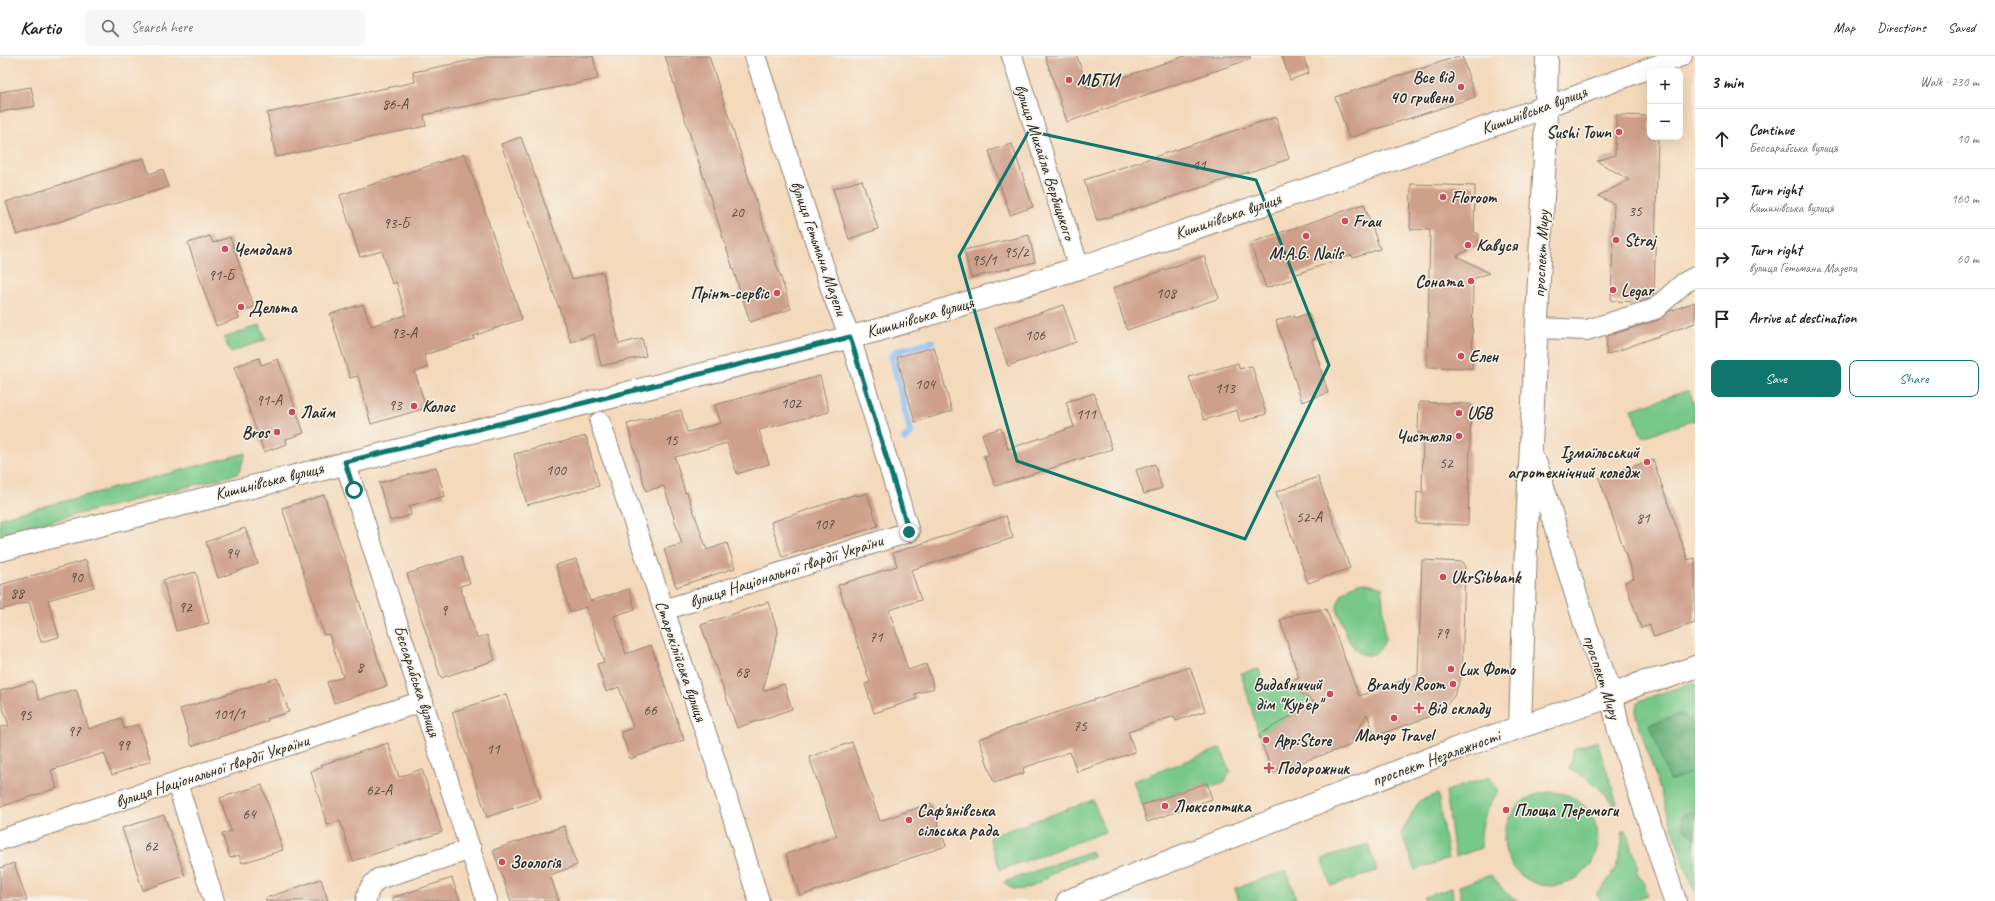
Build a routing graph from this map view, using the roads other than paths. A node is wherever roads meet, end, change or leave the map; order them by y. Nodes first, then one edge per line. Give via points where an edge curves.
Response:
1 (755, 56) edge
2 (1012, 56) edge
3 (1547, 56) edge
4 (1682, 56) edge
5 (1546, 107) junction
6 (1079, 268) junction
7 (1695, 277) edge
8 (1537, 328) junction
9 (850, 337) junction
10 (601, 428) dead end
11 (1532, 452) junction
12 (345, 462) junction
13 (909, 532) joint
14 (0, 550) edge
15 (664, 610) junction
16 (1695, 667) edge
17 (1612, 696) junction
18 (423, 701) junction
19 (1520, 727) junction
20 (176, 784) junction
21 (0, 840) edge
22 (471, 849) junction
23 (214, 901) edge
24 (366, 901) edge
25 (488, 901) edge
26 (758, 901) edge
27 (1068, 901) edge
28 (1675, 901) edge

1 - 9 street, вулиця Гетьмана Мазепи via 833,295
2 - 6 street, вулиця Михайла Вербицького
3 - 5 main road, проспект Миру
4 - 5 street, Кишинівська вулиця
5 - 6 main road, Кишинівська вулиця
5 - 8 main road, проспект Миру
6 - 9 main road, Кишинівська вулиця
7 - 8 street via 1684,283 1655,309 1587,330
8 - 11 main road, проспект Миру
9 - 12 main road, Кишинівська вулиця
9 - 13 street, вулиця Гетьмана Мазепи
10 - 15 street, Старокілійська вулиця
11 - 17 main road, проспект Миру via 1586,627
11 - 19 main road, проспект Миру
12 - 14 main road, Кишинівська вулиця
12 - 18 street, Бессарабська вулиця
13 - 15 street, вулиця Національної гвардії України
15 - 26 street, Старокілійська вулиця via 716,763
16 - 17 main road, проспект Незалежності via 1641,683
17 - 19 main road, проспект Незалежності
17 - 28 main road, проспект Миру via 1618,728
18 - 20 street, вулиця Національної гвардії України
18 - 22 street, Бессарабська вулиця
19 - 27 main road, проспект Незалежності via 1400,770
20 - 21 street, вулиця Національної гвардії України
20 - 23 street
22 - 24 street via 378,879 366,894
22 - 25 street, Бессарабська вулиця

